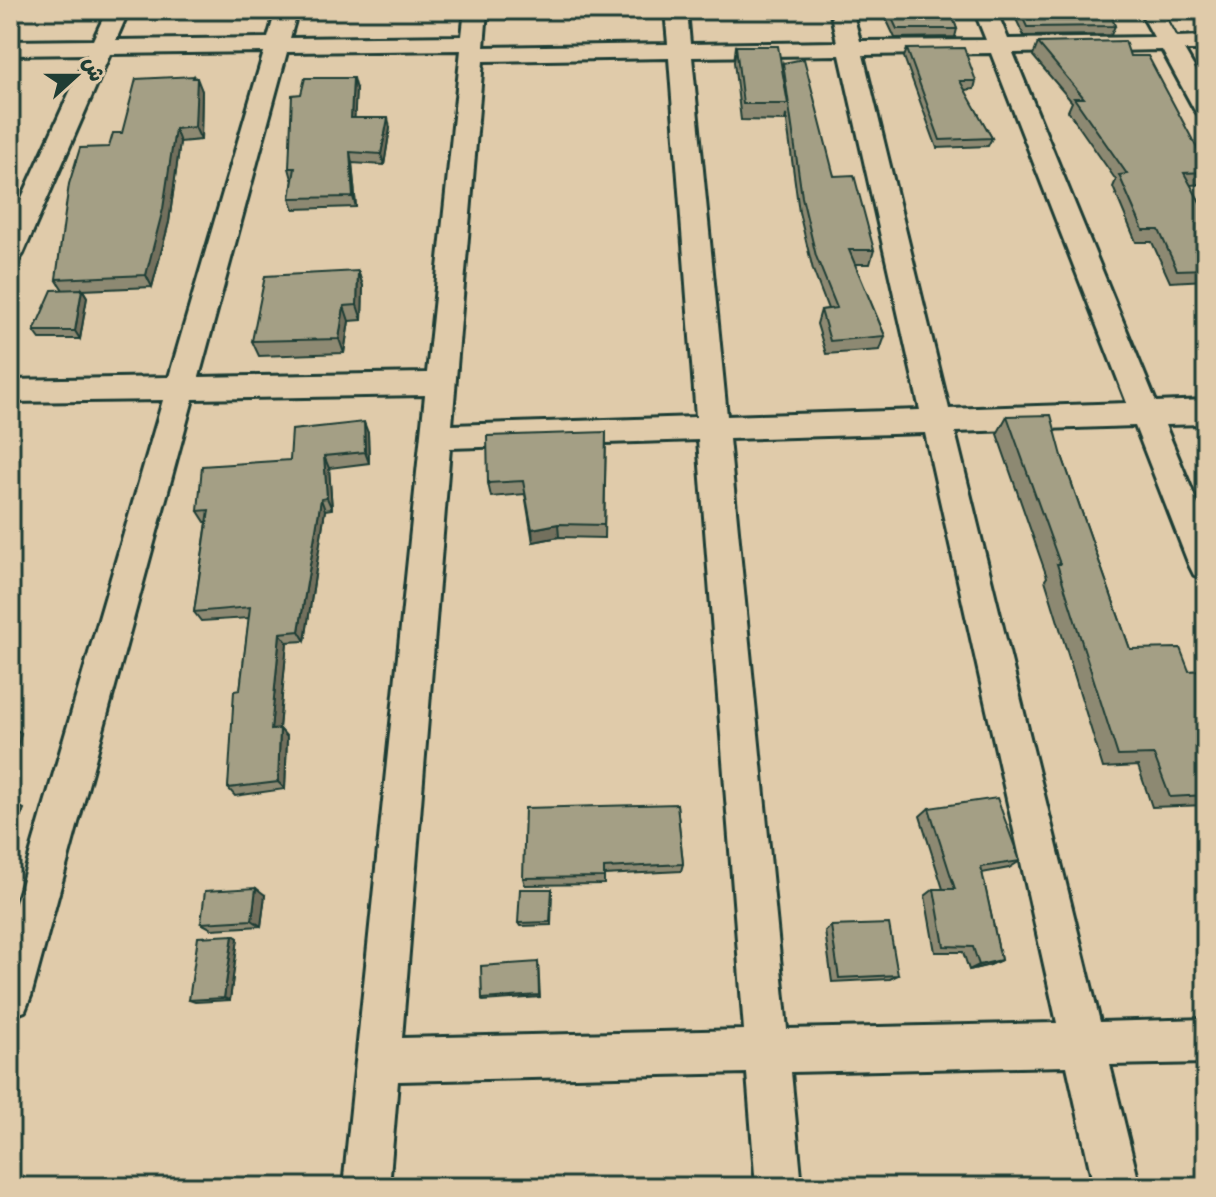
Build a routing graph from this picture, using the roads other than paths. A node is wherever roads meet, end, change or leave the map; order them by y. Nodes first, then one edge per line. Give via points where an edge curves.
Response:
1 (118, 10) edge
2 (287, 10) edge
3 (676, 10) edge
4 (841, 10) edge
5 (985, 10) edge
6 (1150, 10) edge
7 (474, 36) edge
8 (1206, 43) edge
9 (1169, 44) junction
10 (277, 45) junction
11 (102, 47) junction
12 (1000, 47) junction
13 (10, 48) edge
14 (850, 49) junction
15 (679, 51) junction
16 (1206, 109) edge
17 (10, 254) edge
18 (441, 384) junction
19 (181, 388) junction
20 (10, 391) edge
21 (1206, 412) edge
22 (1146, 414) junction
23 (937, 421) junction
24 (712, 428) junction
25 (436, 437) junction
26 (1206, 565) edge
27 (10, 996) edge
28 (1206, 1041) edge
29 (1083, 1044) junction
30 (767, 1051) junction
31 (378, 1060) junction
32 (366, 1187) edge
33 (779, 1187) edge
34 (1117, 1187) edge

1 - 11 street
2 - 10 street
3 - 15 street
4 - 14 street
5 - 12 street
6 - 9 street
7 - 10 street
7 - 15 street
7 - 18 street
8 - 9 street
9 - 12 street
9 - 16 street
10 - 11 street
10 - 19 street
11 - 13 street
11 - 17 street
12 - 14 street
12 - 22 street
14 - 15 street
14 - 23 street
15 - 24 street
18 - 19 street
18 - 25 street
19 - 20 street
19 - 27 street
21 - 22 street
22 - 23 street
22 - 26 street
23 - 24 street
23 - 29 street
24 - 25 street
24 - 30 street
25 - 31 street
28 - 29 street
29 - 30 street
29 - 34 street
30 - 31 street
30 - 33 street
31 - 32 street

